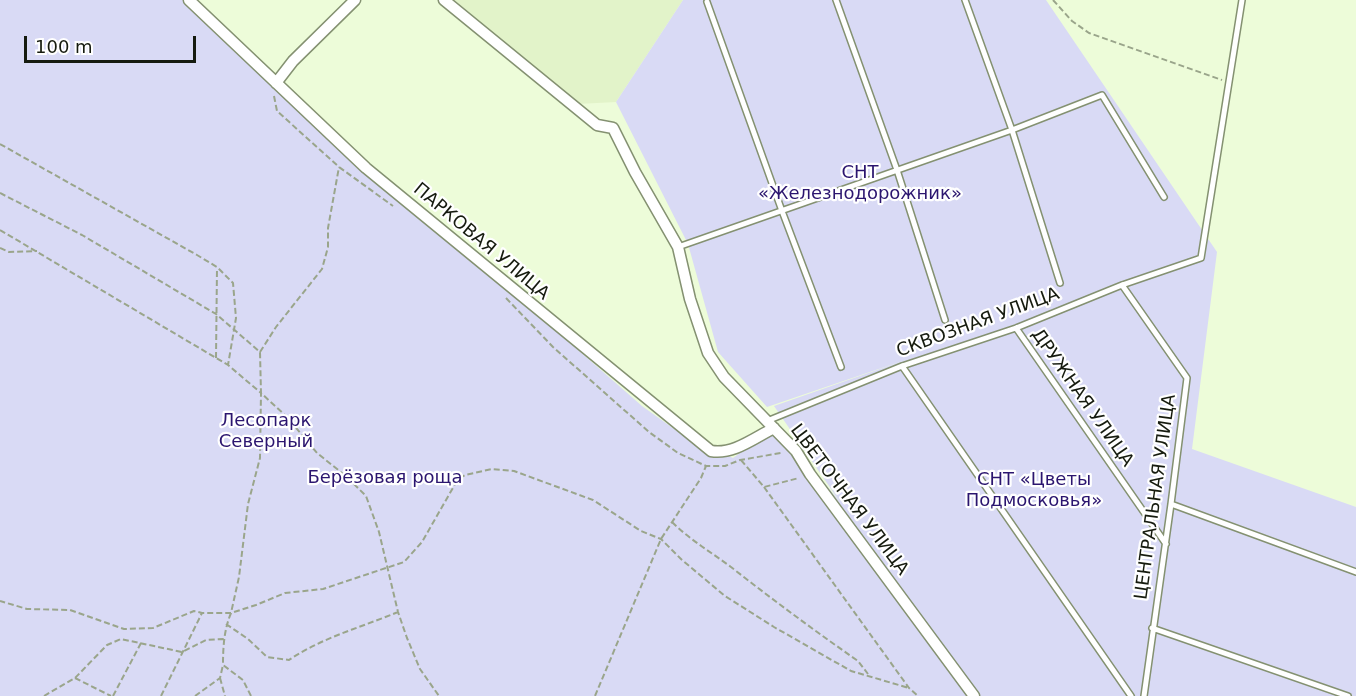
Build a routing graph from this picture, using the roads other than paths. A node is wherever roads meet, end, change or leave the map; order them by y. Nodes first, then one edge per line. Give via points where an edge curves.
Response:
1 (189, 0) edge
2 (355, 0) edge
3 (444, 0) edge
4 (836, 0) edge
5 (965, 0) edge
6 (1242, 0) edge
7 (707, 2) dead end
8 (276, 83) junction
9 (1012, 130) junction
10 (897, 170) junction
11 (1164, 197) dead end
12 (782, 211) junction
13 (678, 247) junction
14 (1060, 283) dead end
15 (1122, 285) junction
16 (945, 320) dead end
17 (1016, 328) junction
18 (902, 366) junction
19 (841, 367) dead end
20 (770, 424) junction
21 (1172, 504) junction
22 (1166, 544) junction
23 (1356, 572) edge
24 (1152, 628) junction
25 (975, 696) edge
26 (1131, 696) edge
27 (1144, 696) edge
28 (1348, 696) edge

1 - 8 street, ПАРКОВАЯ УЛИЦА
2 - 8 street
3 - 13 street, ЦВЕТОЧНАЯ УЛИЦА via 597,125 613,128
4 - 10 lane
5 - 9 lane
6 - 15 lane, СКВОЗНАЯ УЛИЦА via 1201,258
7 - 12 lane
8 - 20 street, ПАРКОВАЯ УЛИЦА via 366,168 711,451 723,453 735,448
9 - 10 lane
9 - 11 lane via 1101,95
9 - 14 lane
10 - 12 lane
10 - 16 lane
12 - 13 lane
12 - 19 lane
13 - 20 street, ЦВЕТОЧНАЯ УЛИЦА via 708,353 724,377
15 - 17 lane, СКВОЗНАЯ УЛИЦА
15 - 21 lane, ЦЕНТРАЛЬНАЯ УЛИЦА via 1187,378
17 - 18 lane, СКВОЗНАЯ УЛИЦА
17 - 22 lane, ДРУЖНАЯ УЛИЦА
18 - 20 lane, СКВОЗНАЯ УЛИЦА
18 - 26 lane
20 - 25 street, ЦВЕТОЧНАЯ УЛИЦА via 796,451
21 - 22 lane, ЦЕНТРАЛЬНАЯ УЛИЦА
21 - 23 lane
22 - 24 lane, ЦЕНТРАЛЬНАЯ УЛИЦА
24 - 27 lane, ЦЕНТРАЛЬНАЯ УЛИЦА
24 - 28 lane

